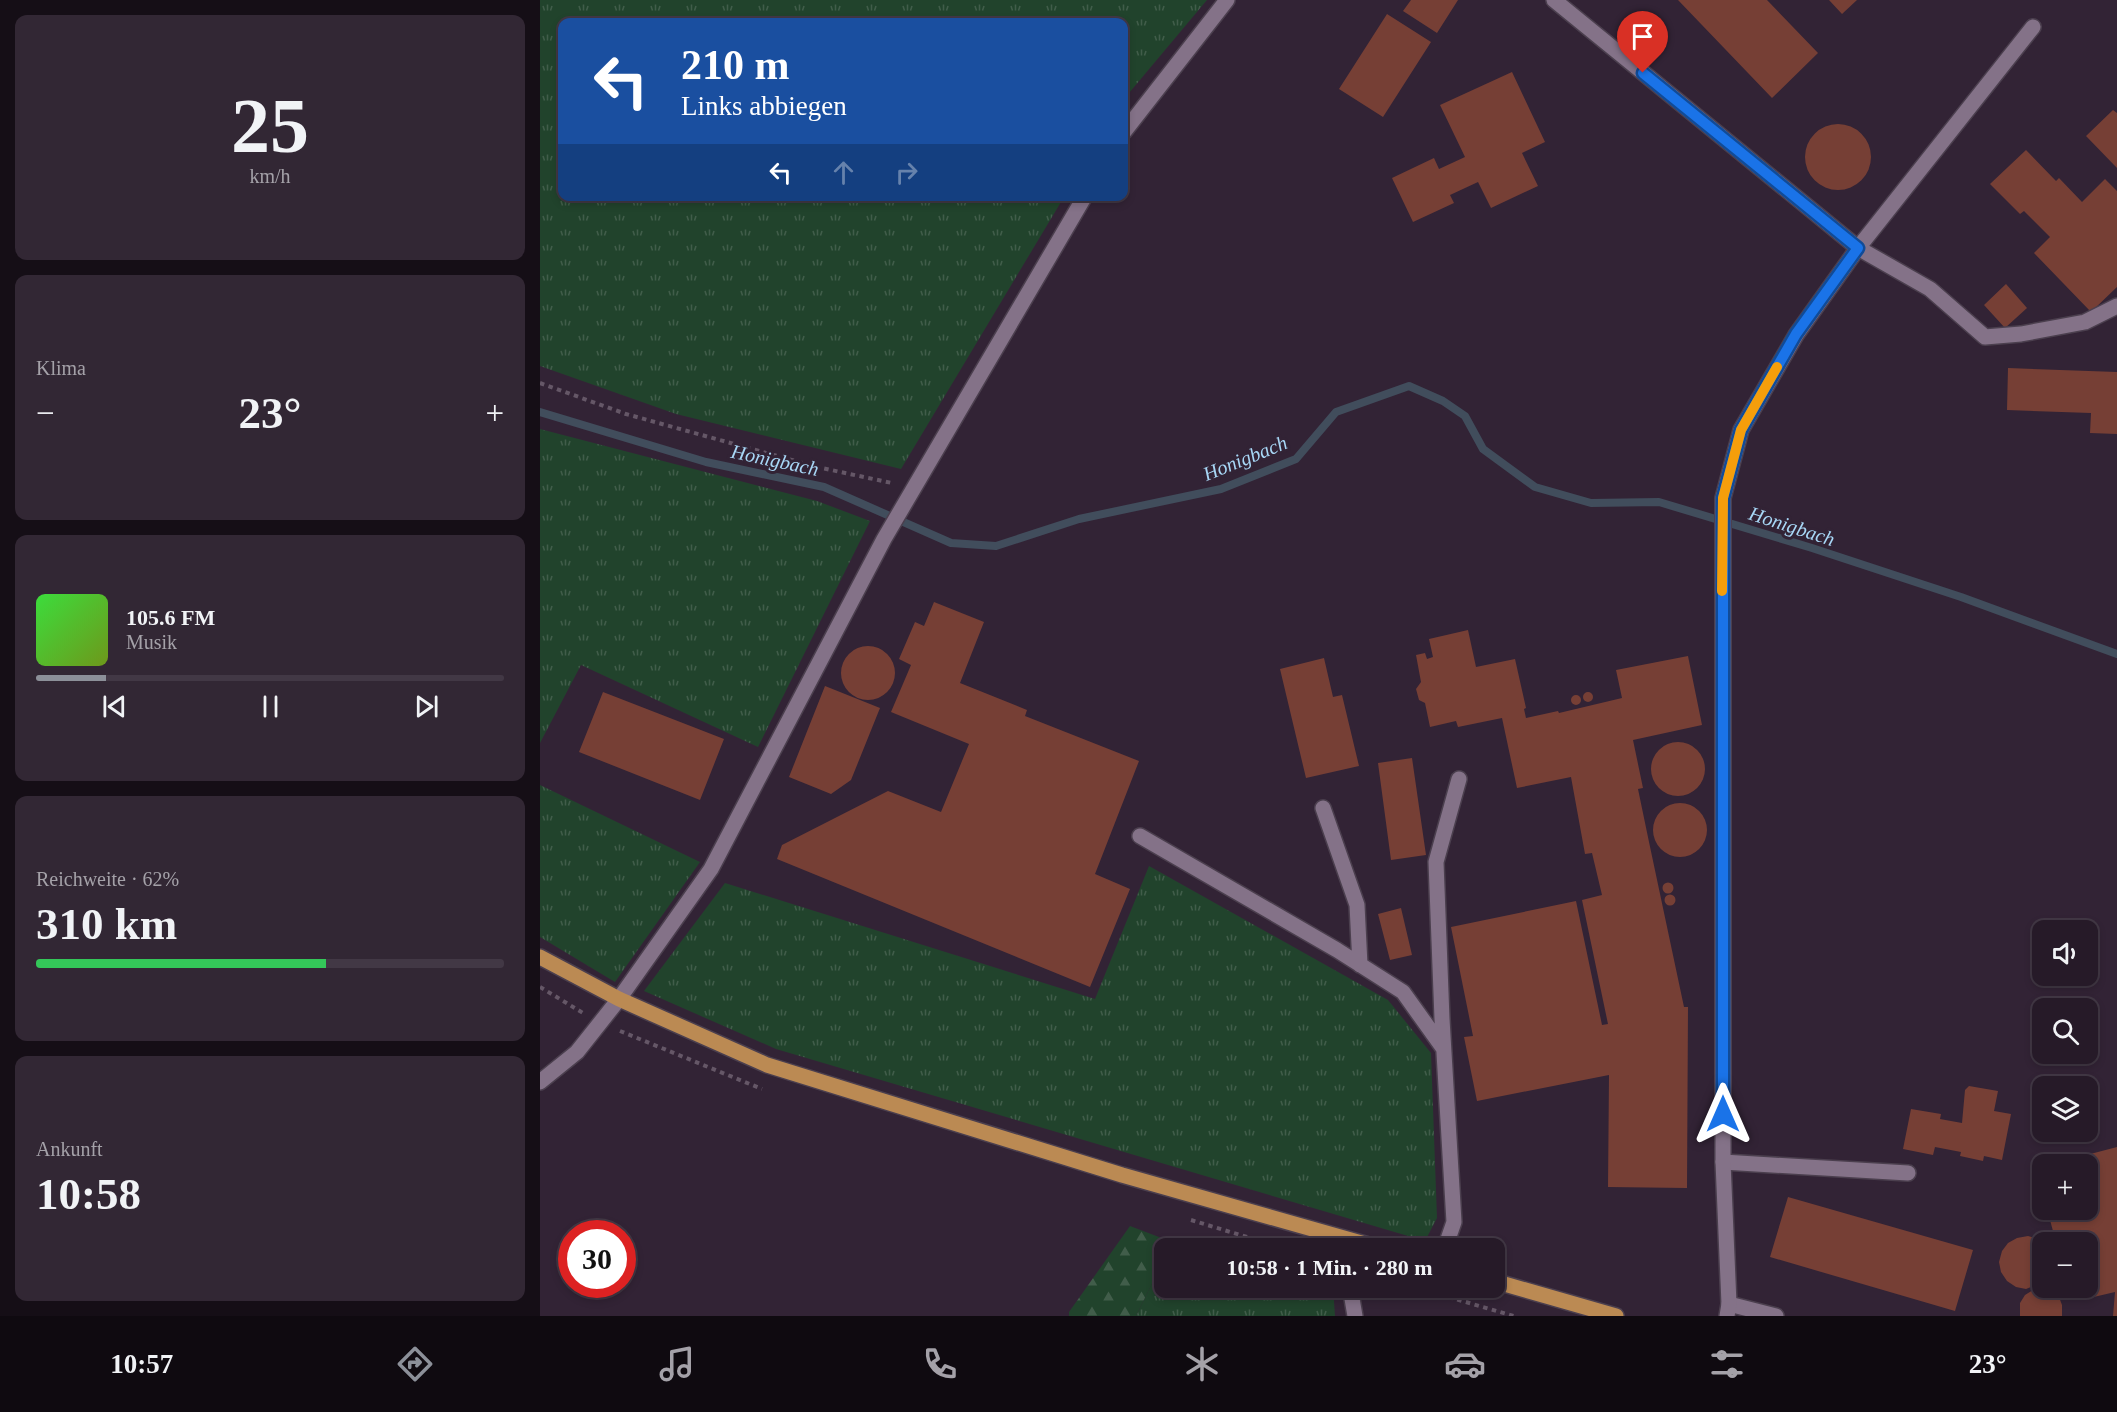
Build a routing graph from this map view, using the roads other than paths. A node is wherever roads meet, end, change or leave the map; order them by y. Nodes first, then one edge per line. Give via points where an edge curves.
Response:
1 (1227, 0) edge
2 (1554, 0) edge
3 (2033, 27) dead end
4 (1128, 127) edge
5 (1083, 201) edge
6 (1858, 248) junction
7 (2117, 306) edge
8 (1459, 779) dead end
9 (1323, 808) dead end
10 (1140, 836) dead end
11 (540, 957) edge
12 (1360, 965) junction
13 (619, 999) junction
14 (1444, 1050) junction
15 (540, 1082) edge
16 (1723, 1162) junction
17 (1908, 1173) dead end
18 (1328, 1238) edge
19 (1448, 1238) edge
20 (1505, 1284) edge
21 (1352, 1298) edge
22 (1728, 1310) edge
23 (1355, 1316) edge
24 (1616, 1316) edge
25 (1776, 1316) edge

1 - 4 street
2 - 6 street
3 - 6 street
5 - 13 street via 884,538 711,869
6 - 7 street via 1930,289 1985,337 2085,322
6 - 16 street via 1796,334 1741,430 1723,498
8 - 14 street via 1436,862
9 - 12 street via 1357,905
10 - 12 street
11 - 13 main road
12 - 14 street via 1403,992
13 - 15 street via 577,1052
13 - 18 main road via 767,1065
14 - 19 street via 1454,1222
16 - 17 street
16 - 22 street
20 - 24 main road
21 - 23 street
22 - 25 street

